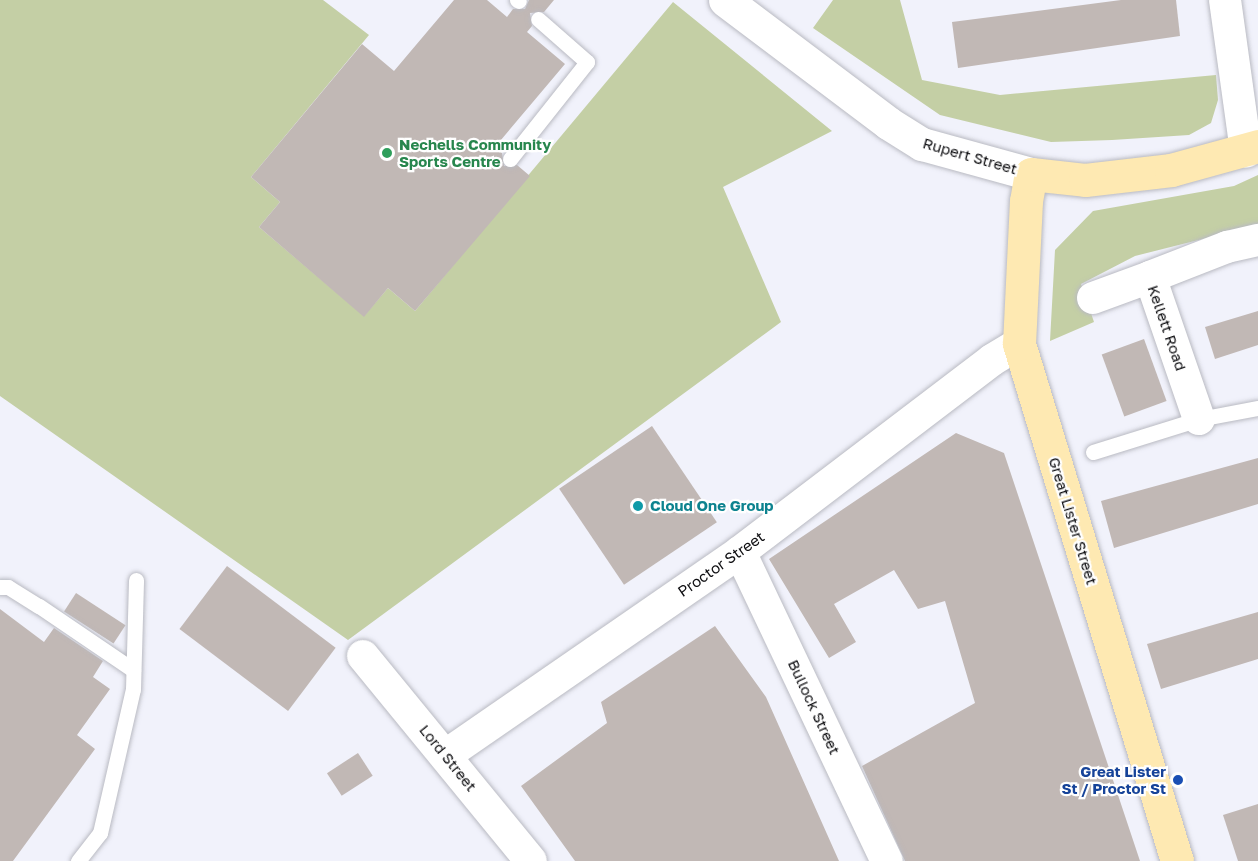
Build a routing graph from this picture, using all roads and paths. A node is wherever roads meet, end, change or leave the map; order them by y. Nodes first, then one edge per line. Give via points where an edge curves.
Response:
1 (725, 0) edge
2 (1225, 0) edge
3 (538, 19) dead end
4 (1252, 149) edge
5 (510, 159) dead end
6 (1031, 174) junction
7 (1258, 240) edge
8 (1150, 277) junction
9 (1093, 298) dead end
10 (1019, 344) junction
11 (1258, 408) edge
12 (1199, 419) junction
13 (1093, 453) dead end
14 (741, 552) junction
15 (136, 580) dead end
16 (0, 587) edge
17 (363, 656) dead end
18 (133, 670) junction
19 (446, 755) junction
20 (78, 861) edge
21 (531, 861) edge
22 (887, 861) edge
23 (1177, 861) edge

1 - 6 street, Rupert Street via 888,123 922,144
2 - 4 street
3 - 5 lane via 587,62
4 - 6 main road, Rupert Street via 1171,170 1085,180
6 - 10 main road, Great Lister Street via 1020,273
7 - 8 street, Kellett Road via 1227,247
8 - 9 street
8 - 12 street, Kellett Road
10 - 14 street, Proctor Street via 992,360
10 - 23 main road, Great Lister Street
11 - 12 lane
12 - 13 lane
14 - 19 street, Proctor Street
14 - 22 street, Bullock Street
15 - 18 lane
16 - 18 lane via 8,587 39,606
17 - 19 street, Lord Street
18 - 20 lane via 133,689 100,833
19 - 21 street, Lord Street

